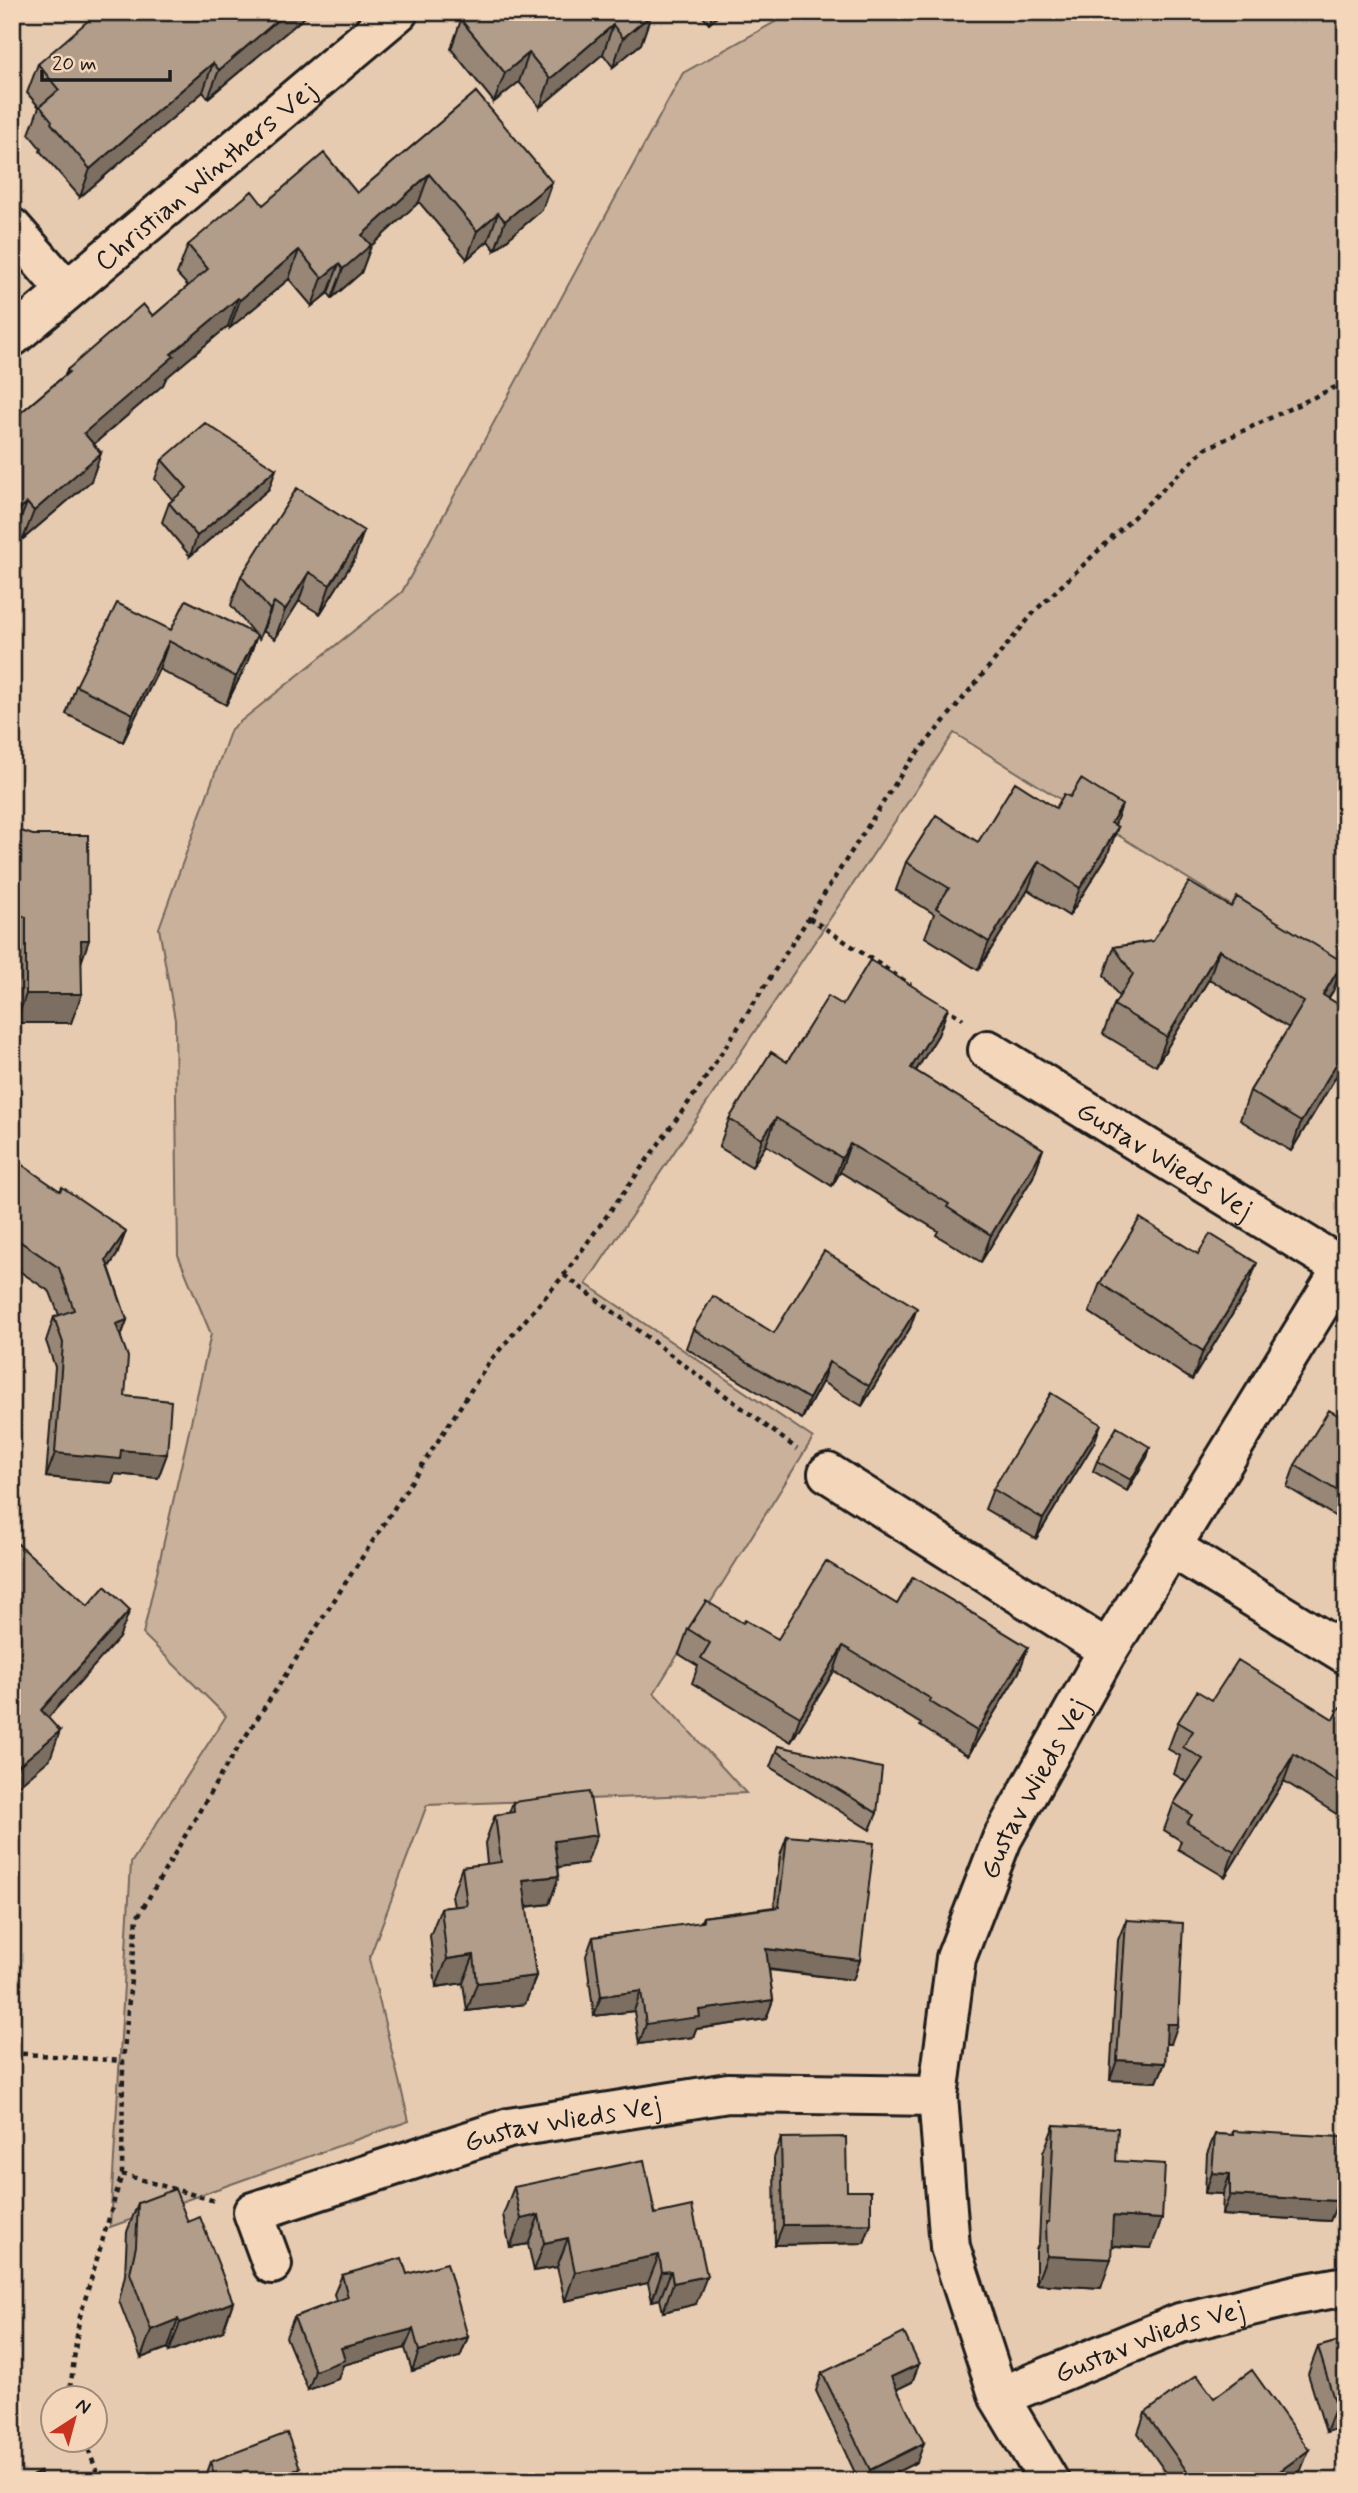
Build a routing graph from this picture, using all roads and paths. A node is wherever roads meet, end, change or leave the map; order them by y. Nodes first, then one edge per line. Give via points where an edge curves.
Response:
1 (398, 12) edge
2 (12, 228) edge
3 (66, 290) junction
4 (12, 337) edge
5 (1346, 382) edge
6 (809, 918) junction
7 (912, 986) edge
8 (935, 1001) edge
9 (988, 1050) joint
10 (1344, 1265) edge
11 (564, 1275) junction
12 (828, 1473) joint
13 (1171, 1547) junction
14 (1108, 1650) junction
15 (1346, 1654) edge
16 (12, 2053) edge
17 (123, 2061) junction
18 (938, 2096) junction
19 (122, 2174) junction
20 (253, 2212) junction
21 (272, 2264) dead end
22 (1346, 2286) edge
23 (71, 2384) edge
24 (999, 2397) junction
25 (90, 2454) edge
26 (1036, 2476) edge
27 (100, 2481) edge

1 - 3 street, Christian Winthers Vej
2 - 3 street
3 - 4 street, Christian Winthers Vej
5 - 6 path via 1205,449 1036,610 906,767
6 - 7 path
6 - 11 path via 699,1088
8 - 9 path via 970,1023
9 - 10 street, Gustav Wieds Vej
10 - 13 street, Gustav Wieds Vej
11 - 12 path
11 - 17 path via 490,1361 223,1771 137,1918
12 - 14 street
13 - 14 street, Gustav Wieds Vej
13 - 15 street
14 - 18 street, Gustav Wieds Vej via 1002,1839 956,1958
16 - 17 path
17 - 19 path
18 - 20 street, Gustav Wieds Vej via 728,2093 509,2128
18 - 24 street, Gustav Wieds Vej via 950,2247
19 - 20 path
19 - 23 path via 79,2320
20 - 21 street
22 - 24 street, Gustav Wieds Vej via 1180,2323
24 - 26 street, Gustav Wieds Vej
25 - 27 path

